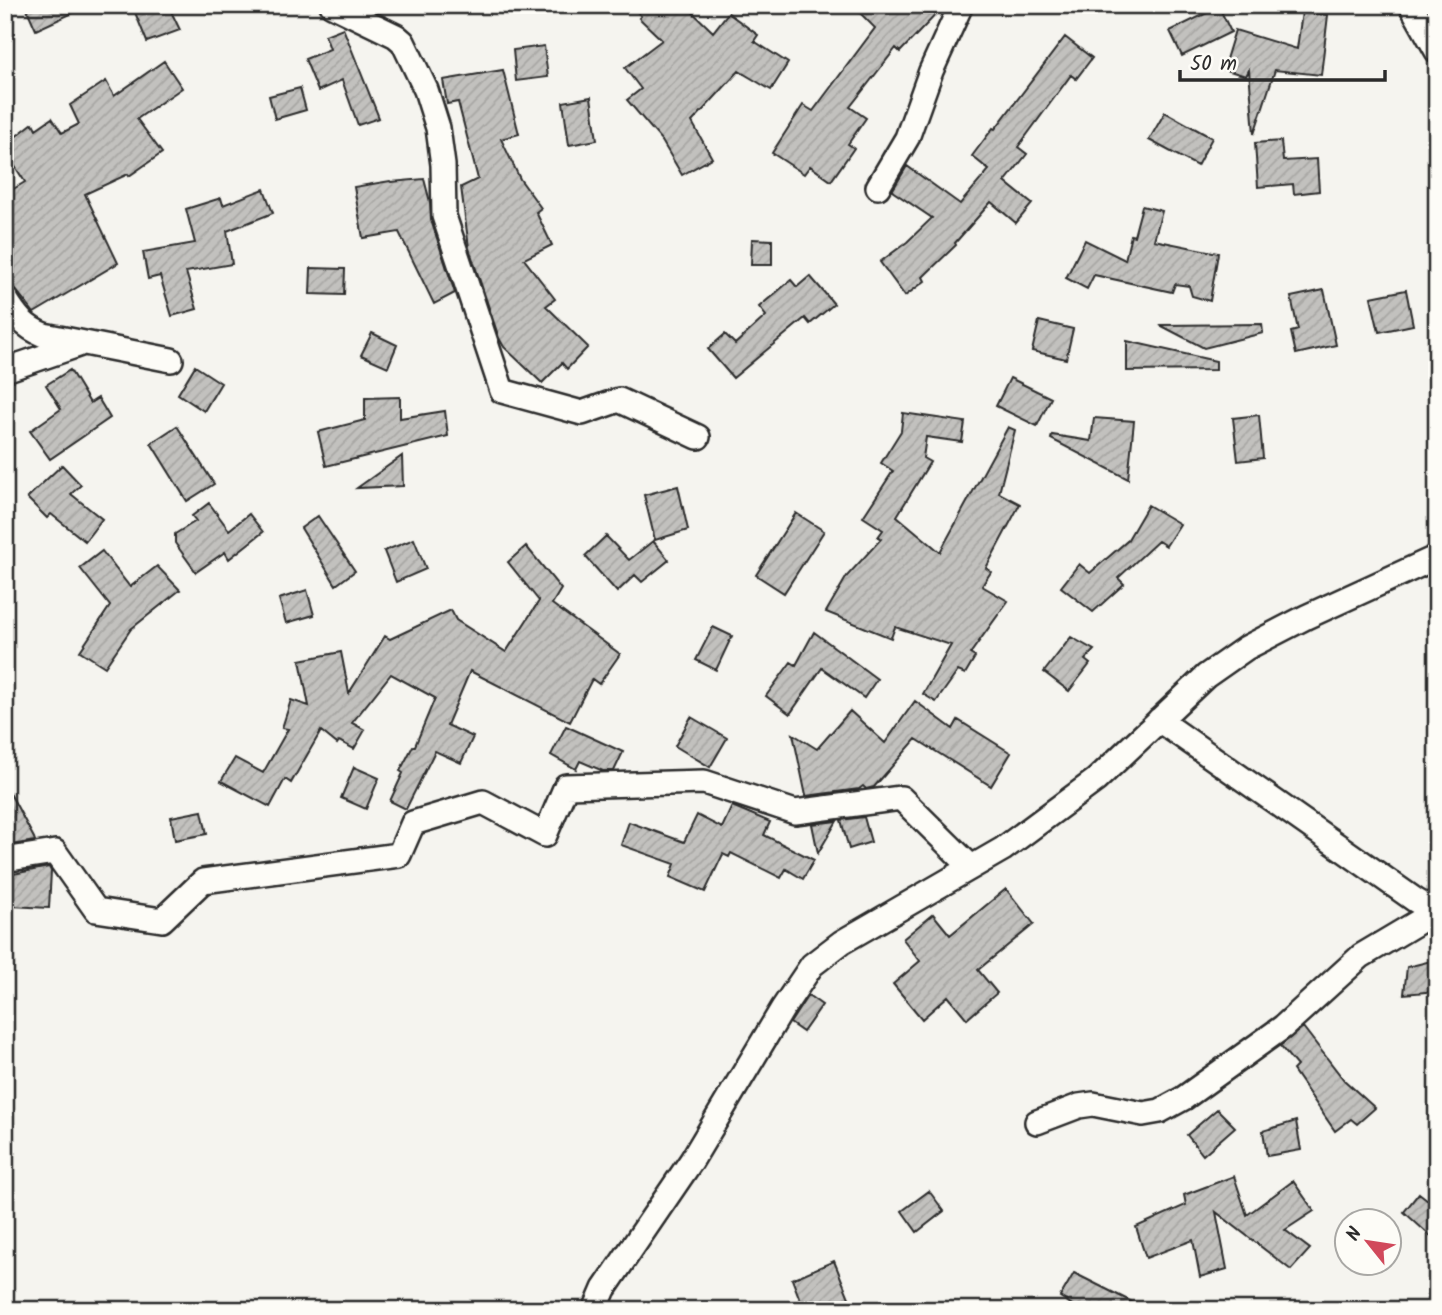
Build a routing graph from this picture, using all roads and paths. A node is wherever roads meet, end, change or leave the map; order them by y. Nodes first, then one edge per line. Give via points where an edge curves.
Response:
1 (332, 5) edge
2 (961, 5) edge
3 (1411, 5) edge
4 (1437, 51) edge
5 (878, 187) dead end
6 (5, 298) edge
7 (81, 344) junction
8 (171, 360) dead end
9 (5, 370) edge
10 (698, 438) dead end
11 (1437, 557) edge
12 (1159, 720) junction
13 (5, 862) edge
14 (971, 867) junction
15 (1436, 913) edge
16 (1037, 1122) dead end
17 (595, 1310) edge

1 - 10 street via 403,42 426,90 438,128 444,216 502,391 582,413 619,400
2 - 5 street via 907,138
3 - 4 street
6 - 7 street via 28,328
7 - 8 street
7 - 9 street
11 - 12 street via 1245,648 1206,676
12 - 14 street via 1096,780 1003,849
12 - 15 street
13 - 14 street via 55,852 96,910 162,920 203,881 399,855 413,823 483,802 545,835 566,786 704,782 795,812 901,798
14 - 17 street via 811,965 692,1160 604,1289
15 - 16 street via 1361,956 1283,1027 1160,1111 1143,1114 1093,1104

